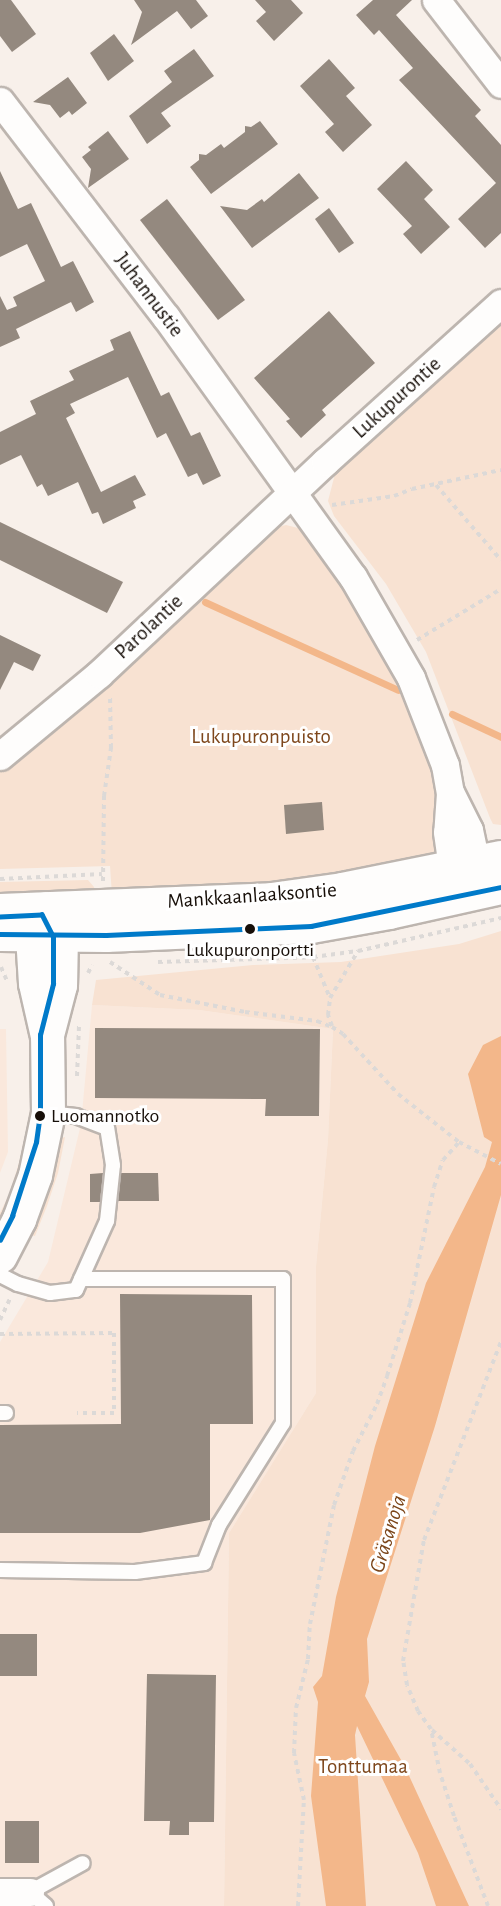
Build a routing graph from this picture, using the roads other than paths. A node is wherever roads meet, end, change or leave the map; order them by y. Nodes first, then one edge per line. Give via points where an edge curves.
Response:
1 (435, 0) edge
2 (501, 84) edge
3 (0, 101) edge
4 (501, 303) edge
5 (294, 492) junction
6 (0, 756) edge
7 (476, 862) edge
8 (501, 887) edge
9 (469, 895) junction
10 (0, 910) edge
11 (47, 926) junction
12 (0, 934) edge
13 (48, 1113) junction
14 (0, 1256) edge
15 (0, 1275) edge
16 (81, 1279) junction
17 (0, 1570) edge
18 (83, 1863) dead end
19 (0, 1892) edge
20 (38, 1899) edge

1 - 2 street
3 - 5 street, Juhannustie
4 - 5 street, Lukupurontie
5 - 6 street, Parolantie via 99,674
5 - 7 street via 353,577 411,678 445,765 450,792 469,830
7 - 9 street
7 - 11 main road, Mankkaanlaaksontie via 342,889
8 - 9 main road, Mankkaanlaaksontie
9 - 11 main road, Mankkaanlaaksontie via 310,926
10 - 11 main road, Mankkaanlaaksontie
11 - 12 main road, Mankkaanlaaksontie
11 - 13 main road via 60,985 47,1036
13 - 14 main road via 35,1175
13 - 16 lane via 76,1116 107,1128 113,1165 107,1221
15 - 16 lane via 50,1293 76,1290
16 - 17 lane via 283,1279 283,1423 219,1525 204,1563 135,1572
18 - 20 lane
19 - 20 street

